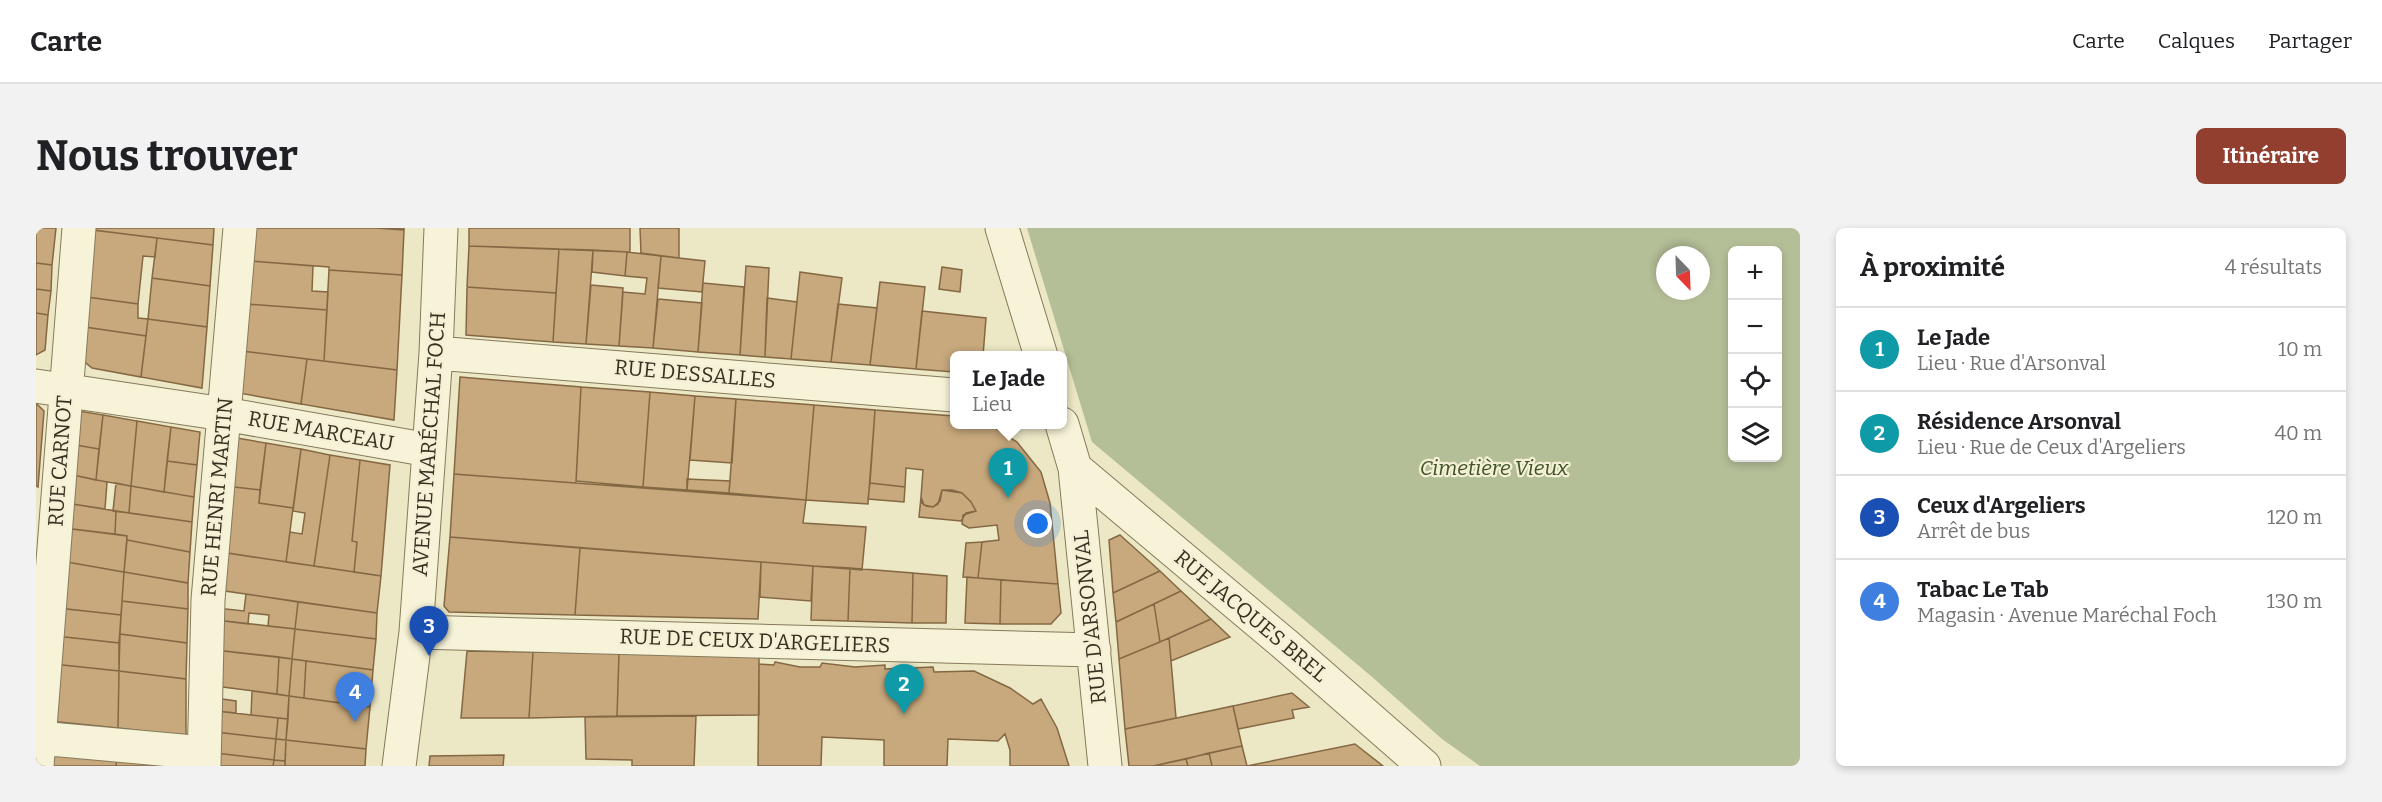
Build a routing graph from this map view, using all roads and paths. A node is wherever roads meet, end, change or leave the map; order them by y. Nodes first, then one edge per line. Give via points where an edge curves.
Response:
1 (79, 228) edge
2 (240, 228) edge
3 (441, 228) edge
4 (1002, 228) edge
5 (1039, 351) edge
6 (436, 353) junction
7 (51, 389) edge
8 (950, 395) edge
9 (224, 414) junction
10 (1063, 429) edge
11 (429, 450) junction
12 (1075, 468) junction
13 (416, 632) junction
14 (1094, 650) junction
15 (38, 752) edge
16 (204, 760) edge
17 (399, 766) edge
18 (1105, 766) edge
19 (1424, 766) edge

1 - 7 street, RUE CARNOT
2 - 9 street, RUE HENRI MARTIN
3 - 6 street, AVENUE MARÉCHAL FOCH
4 - 5 street
6 - 8 street, RUE DESSALLES
6 - 11 street, AVENUE MARÉCHAL FOCH
7 - 9 street, RUE MARCEAU
7 - 15 street, RUE CARNOT
9 - 11 street, RUE MARCEAU
9 - 16 street, RUE HENRI MARTIN via 208,600
10 - 12 street, RUE D'ARSONVAL
11 - 13 street, AVENUE MARÉCHAL FOCH
12 - 14 street, RUE D'ARSONVAL
12 - 19 street, RUE JACQUES BREL
13 - 14 street, RUE DE CEUX D'ARGELIERS
13 - 17 street, AVENUE MARÉCHAL FOCH
14 - 18 street, RUE D'ARSONVAL
15 - 16 street

